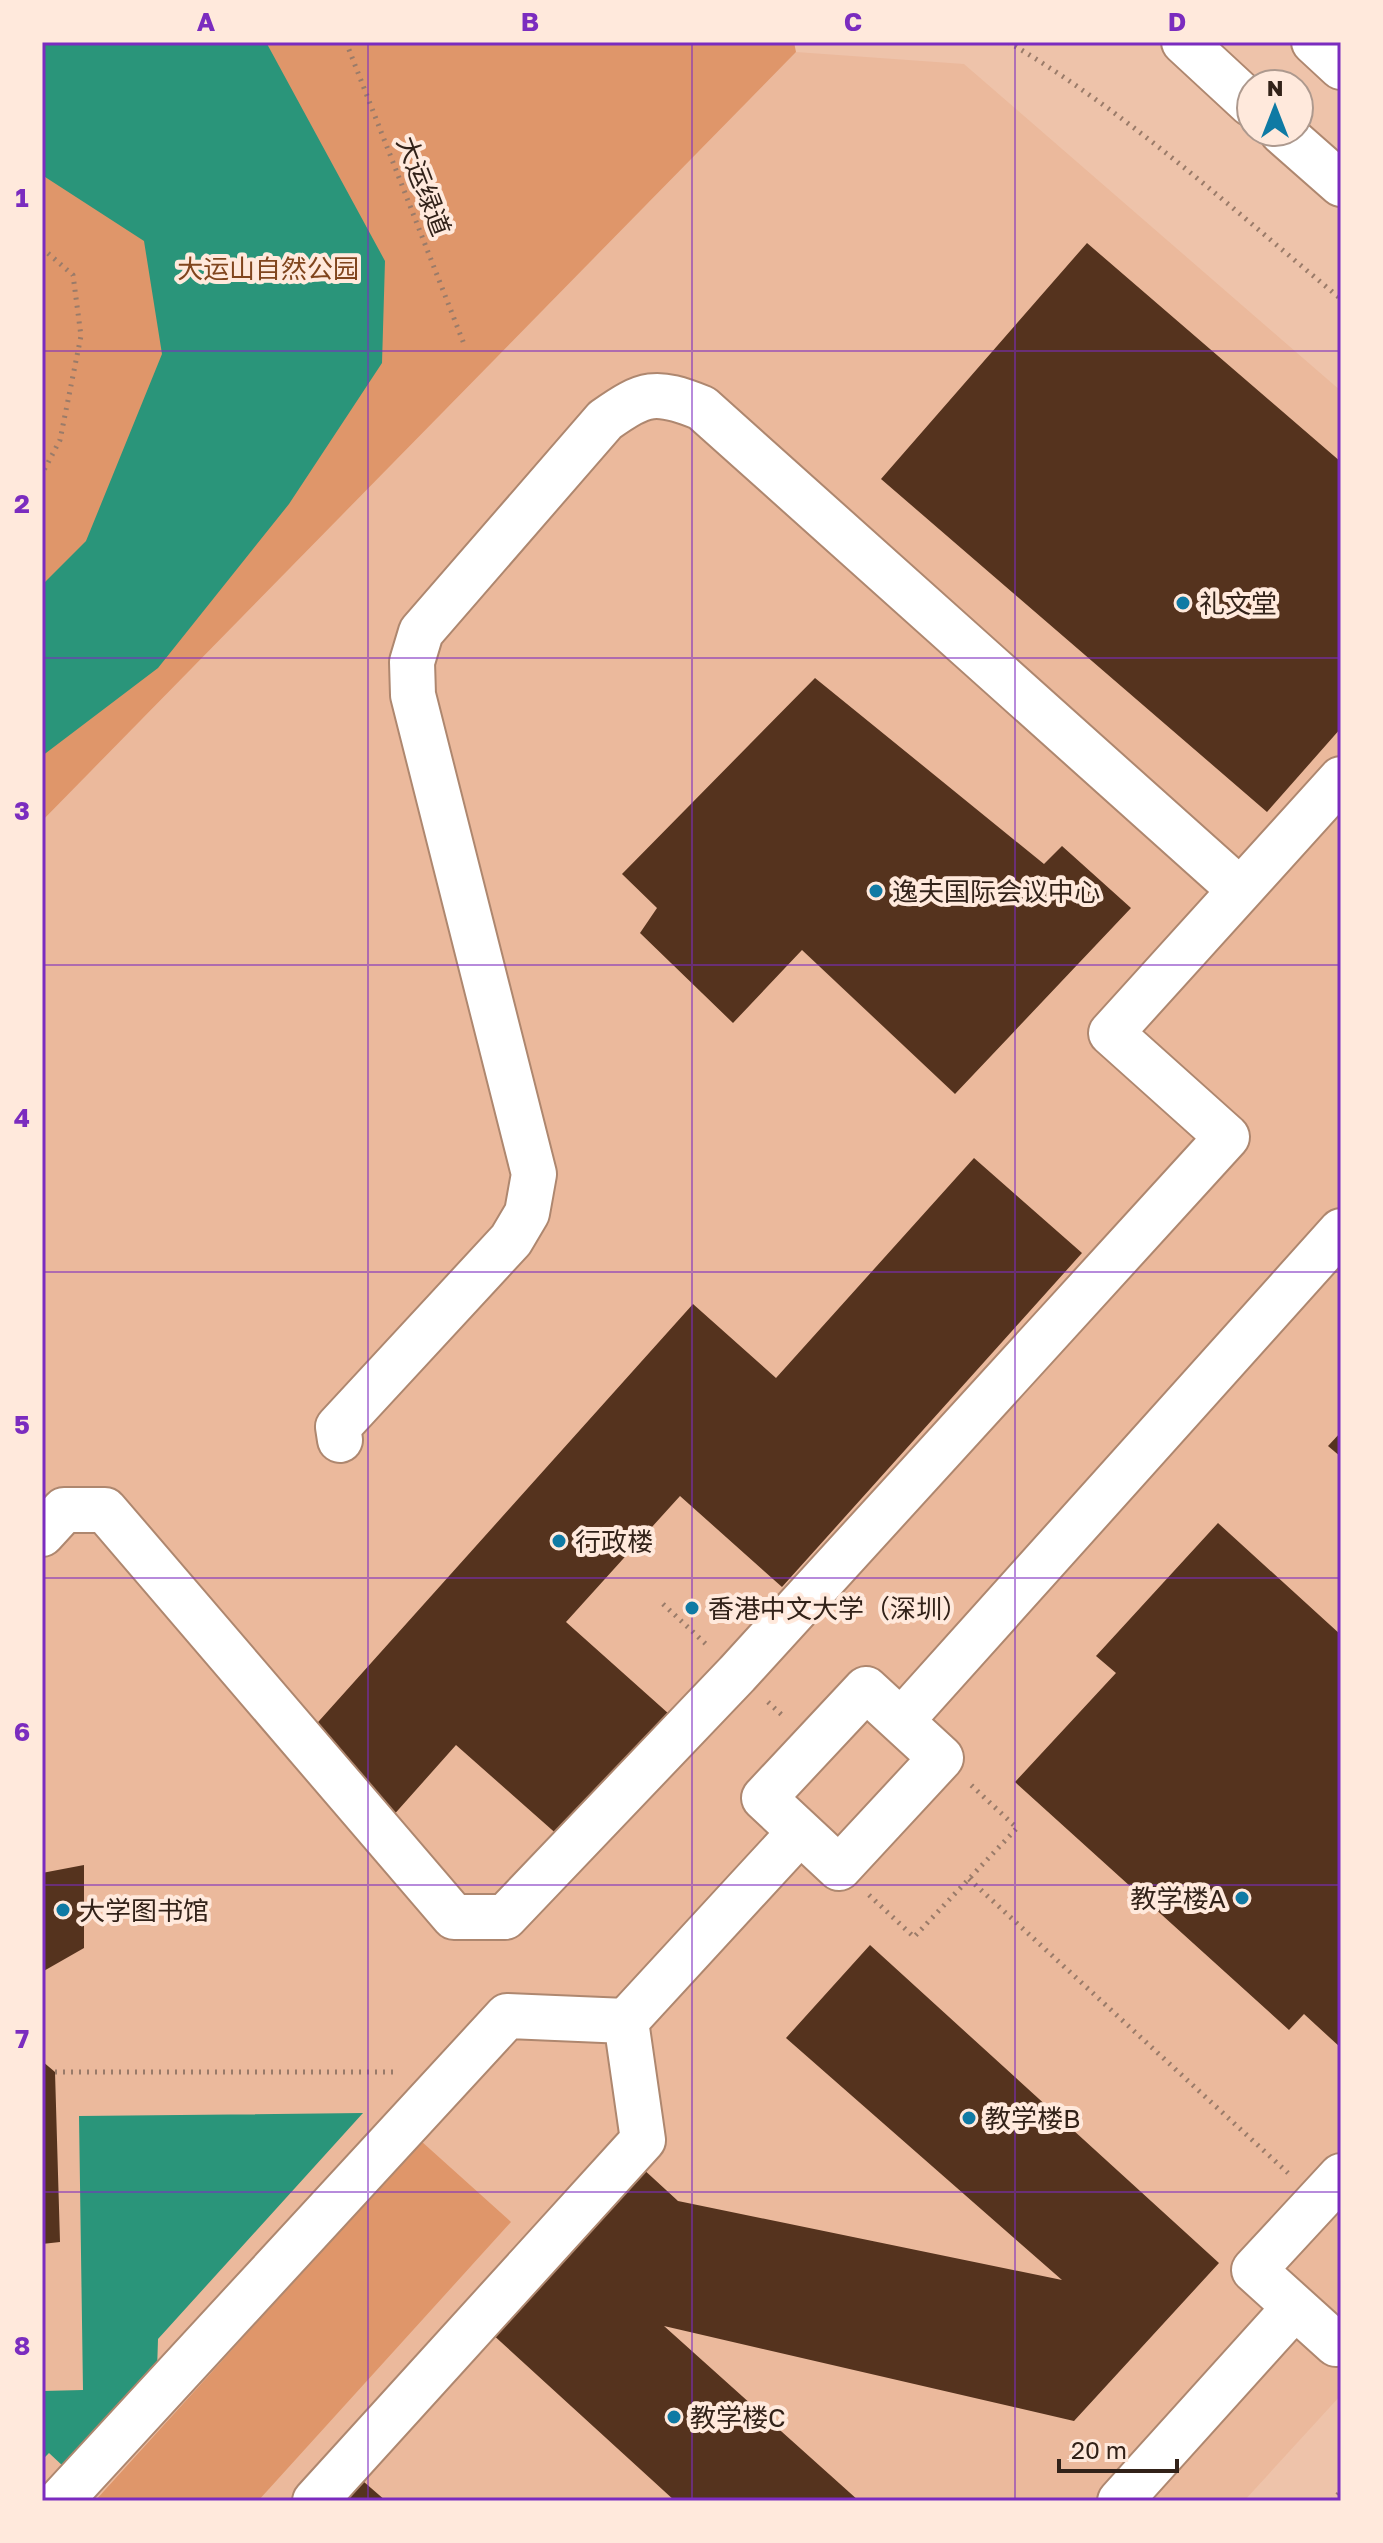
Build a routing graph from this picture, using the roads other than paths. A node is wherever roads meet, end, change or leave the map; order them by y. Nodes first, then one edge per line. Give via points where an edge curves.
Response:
1 (1184, 42) edge
2 (1314, 42) edge
3 (1341, 67) edge
4 (1235, 89) edge
5 (1300, 148) edge
6 (1341, 184) edge
7 (1341, 779) edge
8 (1240, 890) junction
9 (1341, 1231) edge
10 (340, 1440) dead end
11 (42, 1534) edge
12 (901, 1721) junction
13 (800, 1832) junction
14 (626, 2021) junction
15 (1330, 2188) edge
16 (1295, 2307) junction
17 (1341, 2339) edge
18 (60, 2501) edge
19 (315, 2501) edge
20 (1120, 2501) edge

1 - 4 street
2 - 3 street
5 - 6 street
7 - 8 street
8 - 10 street via 702,408 672,396 638,397 605,420 421,632 412,662 413,695 534,1174 527,1213 511,1240 338,1427
8 - 11 street via 1111,1033 1227,1137 737,1674 505,1917 454,1917 105,1510 64,1510
9 - 12 street
12 - 13 street via 866,1689 764,1798
12 - 13 street via 941,1758 839,1868
13 - 14 street
14 - 18 street via 507,2016
14 - 19 street via 643,2140
15 - 16 street via 1254,2270
16 - 17 street via 1336,2344
16 - 20 street

